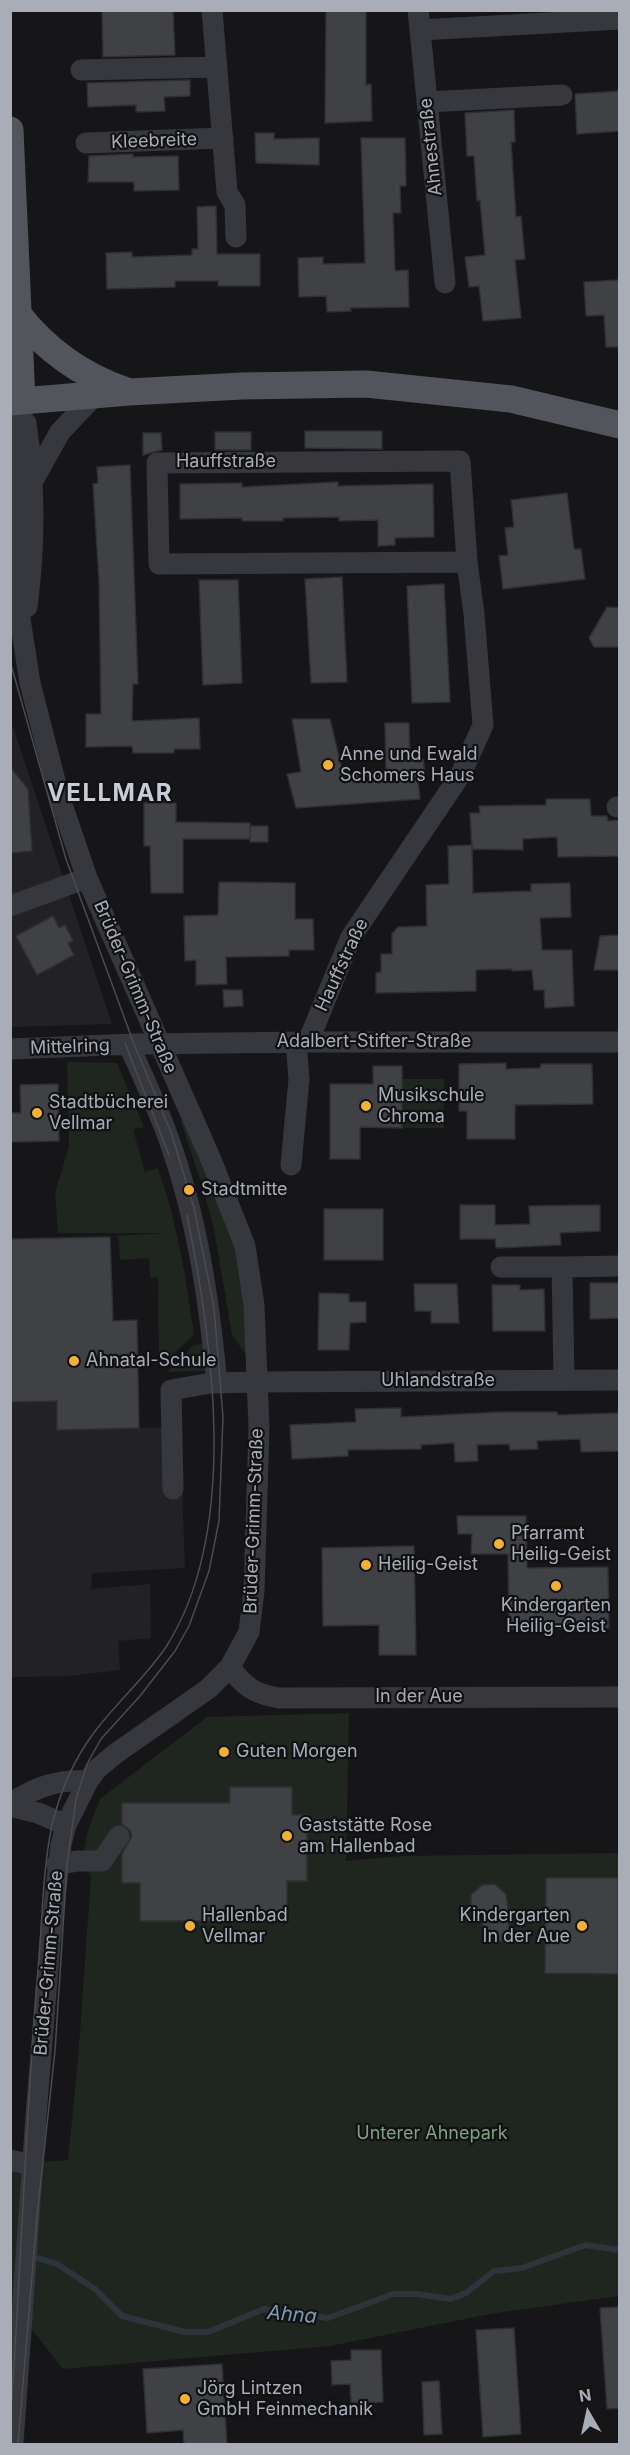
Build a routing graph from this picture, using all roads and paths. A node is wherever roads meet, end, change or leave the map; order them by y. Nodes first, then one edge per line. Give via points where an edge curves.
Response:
1 (212, 10) edge
2 (620, 19) edge
3 (419, 20) edge
4 (217, 67) junction
5 (81, 70) dead end
6 (561, 95) dead end
7 (427, 102) junction
8 (10, 130) edge
9 (223, 138) junction
10 (86, 143) dead end
11 (236, 237) dead end
12 (445, 283) dead end
13 (15, 304) edge
14 (129, 392) junction
15 (95, 395) junction
16 (16, 401) edge
17 (620, 425) edge
18 (19, 488) edge
19 (467, 561) junction
20 (17, 632) edge
21 (87, 878) junction
22 (10, 906) edge
23 (302, 1042) junction
24 (620, 1042) edge
25 (158, 1044) junction
26 (129, 1045) junction
27 (10, 1049) edge
28 (291, 1165) dead end
29 (620, 1266) edge
30 (501, 1267) dead end
31 (562, 1268) junction
32 (564, 1380) junction
33 (620, 1380) edge
34 (257, 1382) junction
35 (217, 1383) junction
36 (172, 1489) dead end
37 (230, 1667) junction
38 (620, 1696) edge
39 (88, 1781) junction
40 (10, 1805) edge
41 (66, 1825) junction
42 (119, 1836) dead end
43 (57, 1864) junction
44 (10, 2160) edge
45 (33, 2165) junction
46 (13, 2445) edge

1 - 4 street, Kleebreite
2 - 3 street
3 - 7 street, Ahnestraße
4 - 5 street
4 - 9 street, Kleebreite
6 - 7 street
7 - 12 street, Ahnestraße
8 - 13 main road
9 - 10 street, Kleebreite
9 - 11 street, Kleebreite via 227,192 235,205
13 - 14 main road via 40,340 67,362
13 - 16 main road
14 - 15 main road
14 - 17 main road via 276,384 366,384 511,399
15 - 16 main road
15 - 18 street via 60,432
16 - 18 street, Brüder-Grimm-Straße via 30,449
18 - 20 street, Brüder-Grimm-Straße
19 - 19 street, Hauffstraße via 460,461 157,463 159,564
19 - 23 street, Hauffstraße via 483,725 461,774 351,937
20 - 21 street, Brüder-Grimm-Straße via 59,796
21 - 22 street
21 - 25 street, Brüder-Grimm-Straße
23 - 24 street, Adalbert-Stifter-Straße
23 - 25 street, Adalbert-Stifter-Straße
23 - 28 street
25 - 26 street, Adalbert-Stifter-Straße
25 - 34 street, Brüder-Grimm-Straße via 246,1246 254,1305
26 - 27 street, Mittelring
26 - 35 street via 169,1139 188,1201 209,1309
29 - 31 street
30 - 31 street
31 - 32 street
32 - 33 street, Uhlandstraße
32 - 34 street, Uhlandstraße
34 - 35 street, Uhlandstraße
34 - 37 street, Brüder-Grimm-Straße via 254,1591 249,1632
35 - 36 street, Uhlandstraße via 171,1390
37 - 38 street, In der Aue via 243,1684 259,1694 279,1698
37 - 39 street, Brüder-Grimm-Straße via 208,1689 115,1754
39 - 40 street via 51,1783
39 - 41 street, Brüder-Grimm-Straße
40 - 41 street
41 - 43 street, Brüder-Grimm-Straße
42 - 43 street via 102,1861
43 - 45 street, Brüder-Grimm-Straße
44 - 45 street
45 - 46 street, Brüder-Grimm-Straße

